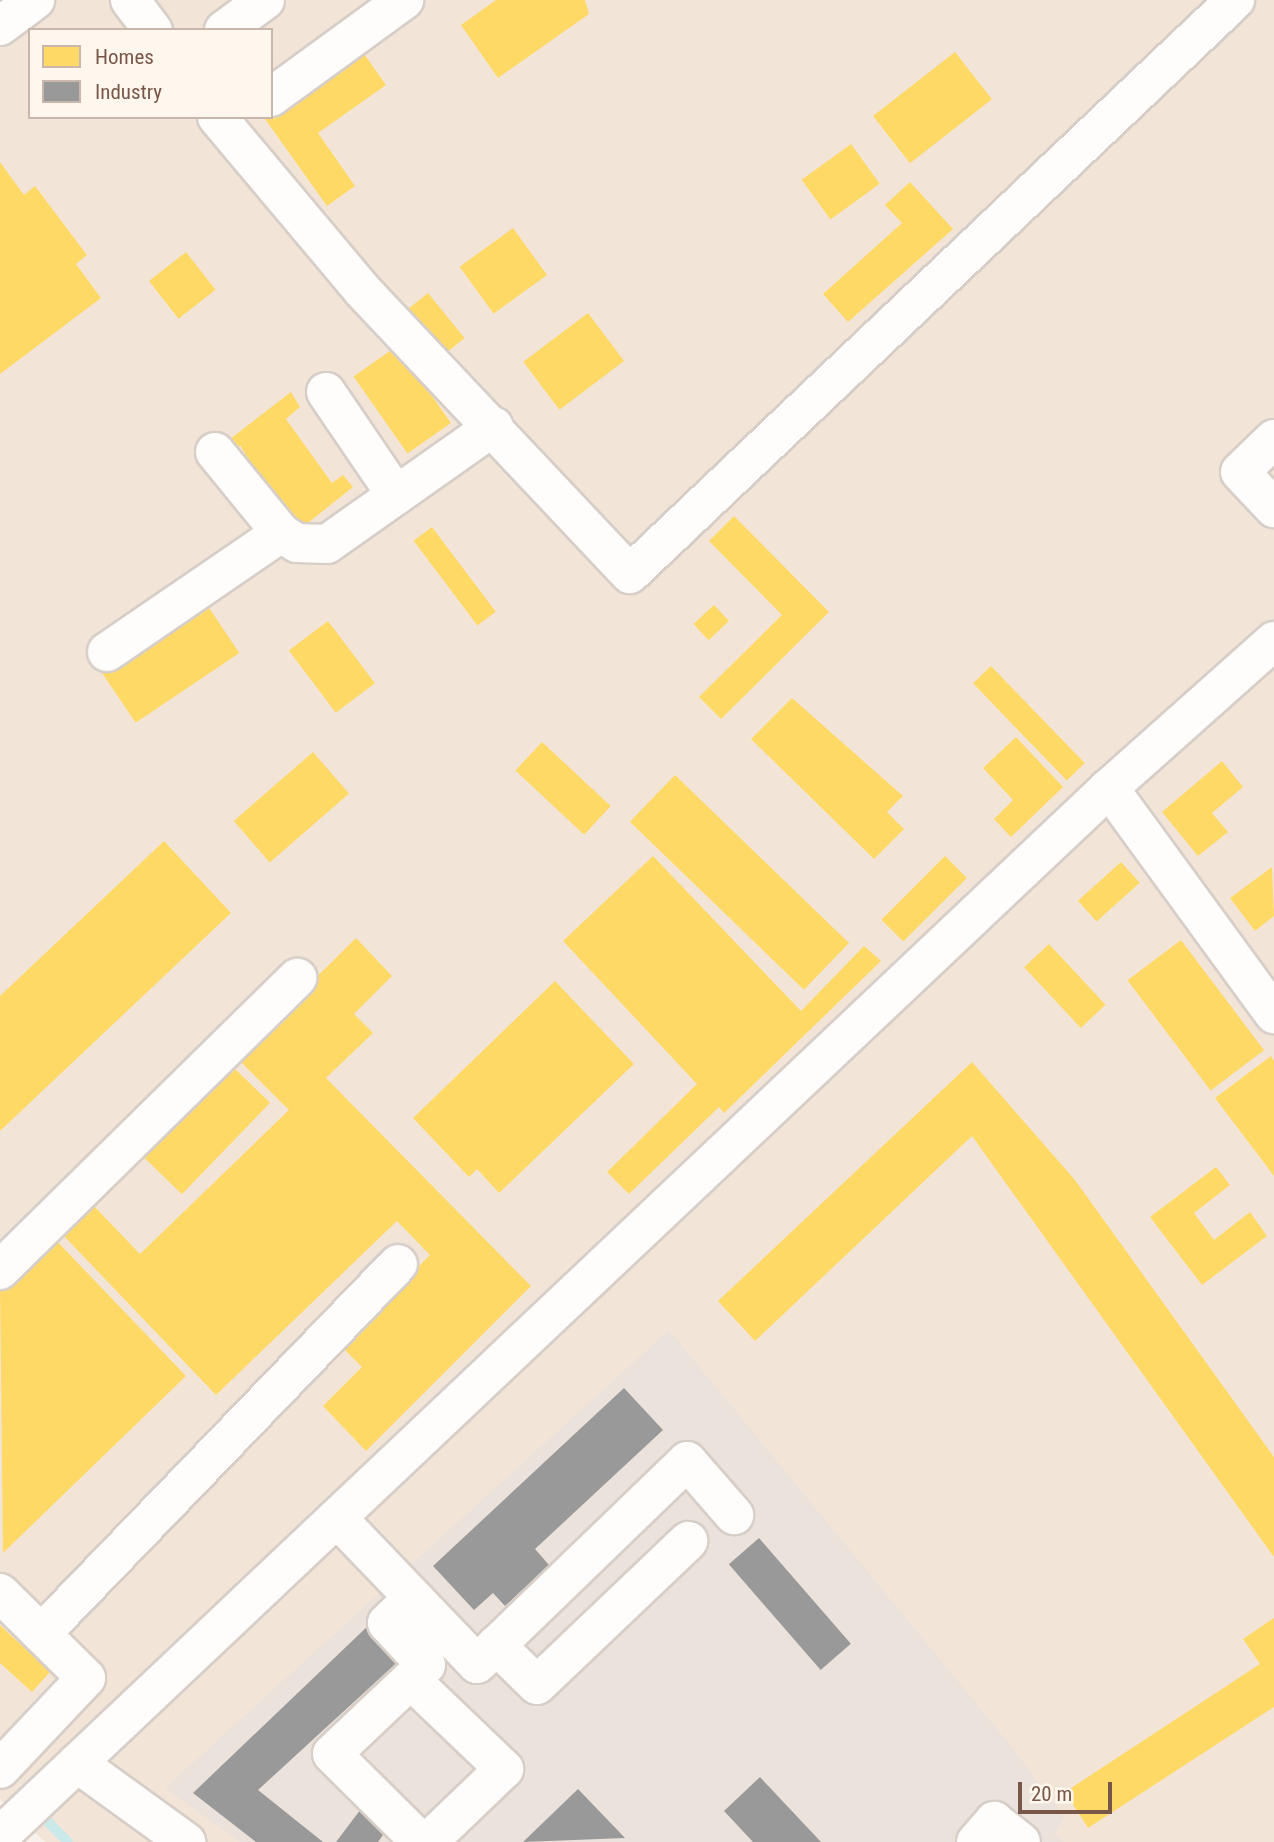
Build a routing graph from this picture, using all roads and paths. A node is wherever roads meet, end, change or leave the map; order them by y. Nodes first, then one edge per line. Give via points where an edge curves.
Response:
1 (35, 0) edge
2 (130, 0) edge
3 (265, 0) edge
4 (404, 0) edge
5 (1235, 0) edge
6 (0, 26) edge
7 (151, 28) edge
8 (227, 28) edge
9 (273, 96) edge
10 (229, 122) edge
11 (326, 392) dead end
12 (494, 426) junction
13 (1274, 439) edge
14 (215, 452) dead end
15 (396, 495) junction
16 (1274, 508) edge
17 (281, 533) junction
18 (1274, 641) edge
19 (107, 652) dead end
20 (1109, 789) junction
21 (297, 978) dead end
22 (1274, 1014) edge
23 (398, 1264) dead end
24 (0, 1270) edge
25 (734, 1515) dead end
26 (337, 1518) junction
27 (688, 1541) dead end
28 (0, 1593) edge
29 (413, 1598) junction
30 (41, 1634) junction
31 (496, 1645) junction
32 (411, 1680) junction
33 (0, 1769) edge
34 (71, 1769) junction
35 (0, 1836) edge
36 (186, 1842) edge
37 (421, 1842) edge
38 (428, 1842) edge
39 (976, 1842) edge
40 (1021, 1842) edge

1 - 6 street
2 - 7 street
3 - 8 street
4 - 9 street
5 - 12 street via 630,574
10 - 12 street via 362,290
11 - 15 street
12 - 15 street
13 - 16 street via 1240,472
14 - 17 street
15 - 17 street via 327,544 297,543
17 - 19 street
18 - 20 street
20 - 22 street
20 - 26 street
21 - 24 street
23 - 30 street
25 - 31 street via 687,1461
26 - 29 street
26 - 34 street
27 - 31 street via 537,1685
28 - 30 street
29 - 31 street via 477,1664
29 - 32 street via 387,1623 426,1665
30 - 33 street via 86,1678
32 - 37 street via 332,1754
32 - 38 street via 504,1769
34 - 35 street
34 - 36 street
39 - 40 street via 994,1821

